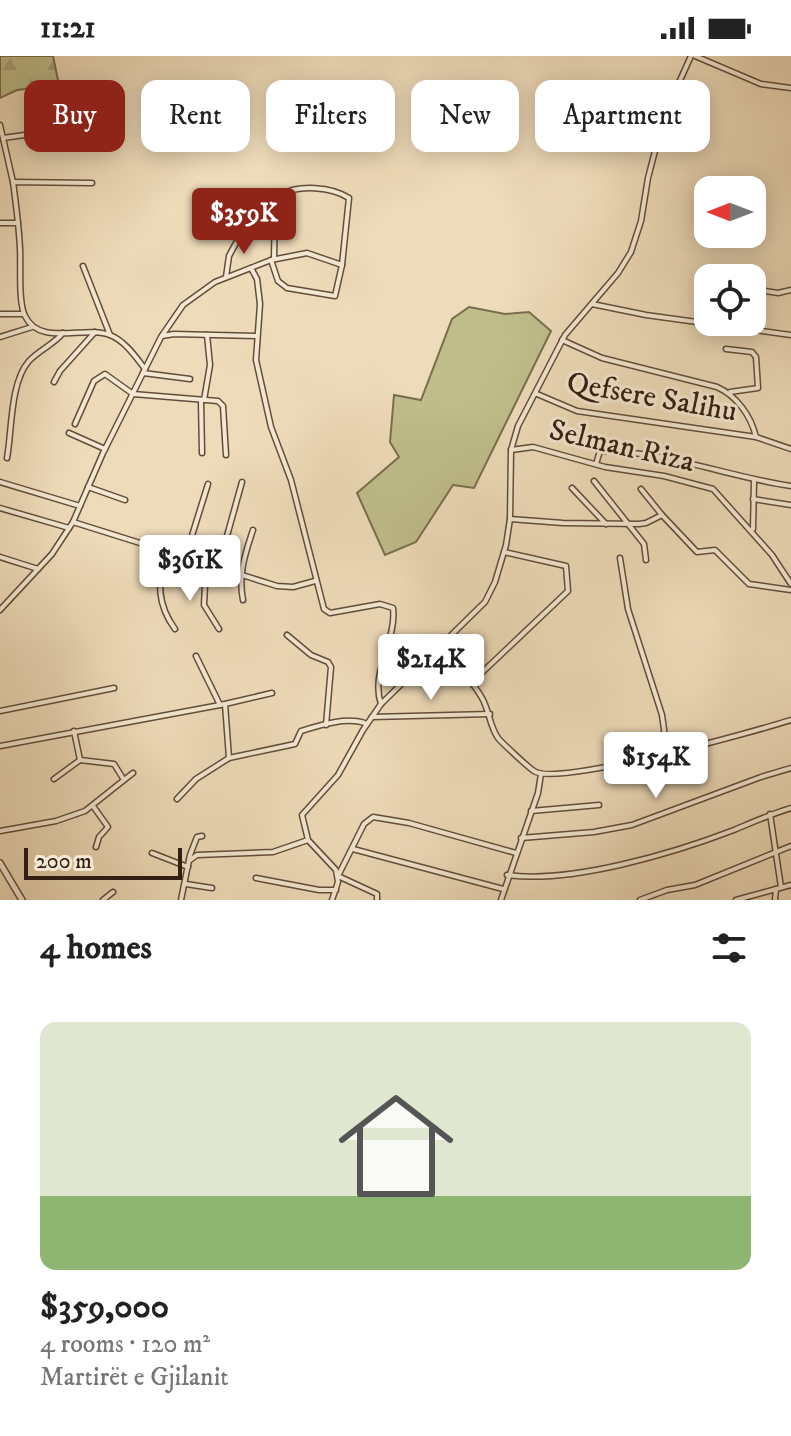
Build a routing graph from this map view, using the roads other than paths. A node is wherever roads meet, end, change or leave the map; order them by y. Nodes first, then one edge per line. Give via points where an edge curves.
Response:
1 (693, 56) edge
2 (791, 88) edge
3 (0, 125) edge
4 (24, 135) edge
5 (3, 138) junction
6 (2, 145) edge
7 (13, 182) junction
8 (92, 183) dead end
9 (0, 223) edge
10 (18, 223) junction
11 (244, 228) dead end
12 (272, 260) junction
13 (342, 265) junction
14 (83, 266) dead end
15 (251, 268) junction
16 (226, 277) junction
17 (791, 290) edge
18 (766, 291) edge
19 (592, 304) junction
20 (0, 314) edge
21 (24, 314) junction
22 (32, 327) junction
23 (95, 332) junction
24 (63, 333) junction
25 (110, 335) junction
26 (207, 335) junction
27 (791, 335) edge
28 (256, 336) junction
29 (0, 337) edge
30 (161, 337) junction
31 (562, 340) junction
32 (726, 349) dead end
33 (144, 371) junction
34 (190, 379) dead end
35 (54, 382) dead end
36 (729, 392) junction
37 (133, 394) junction
38 (537, 394) junction
39 (203, 400) junction
40 (75, 424) dead end
41 (69, 433) dead end
42 (756, 437) junction
43 (105, 449) junction
44 (791, 449) edge
45 (511, 450) junction
46 (202, 453) dead end
47 (226, 455) dead end
48 (7, 458) dead end
49 (596, 464) junction
50 (594, 481) dead end
51 (754, 481) junction
52 (0, 482) edge
53 (242, 482) dead end
54 (208, 484) dead end
55 (791, 486) edge
56 (88, 487) junction
57 (572, 488) dead end
58 (641, 489) dead end
59 (753, 499) junction
60 (125, 500) dead end
61 (791, 505) edge
62 (80, 506) junction
63 (0, 508) edge
64 (662, 515) junction
65 (510, 519) junction
66 (73, 522) junction
67 (628, 523) junction
68 (606, 524) junction
69 (69, 528) junction
70 (253, 530) dead end
71 (753, 532) junction
72 (504, 552) junction
73 (167, 553) junction
74 (0, 557) edge
75 (185, 558) junction
76 (620, 558) dead end
77 (646, 560) dead end
78 (206, 565) junction
79 (218, 568) junction
80 (38, 569) junction
81 (241, 574) junction
82 (315, 581) junction
83 (791, 584) edge
84 (791, 590) edge
85 (243, 600) dead end
86 (0, 610) edge
87 (175, 629) dead end
88 (219, 629) dead end
89 (287, 635) dead end
90 (436, 649) junction
91 (196, 656) dead end
92 (472, 682) junction
93 (114, 688) dead end
94 (272, 693) dead end
95 (222, 704) junction
96 (381, 704) junction
97 (0, 711) edge
98 (490, 714) junction
99 (371, 717) junction
100 (791, 720) edge
101 (367, 724) junction
102 (326, 725) junction
103 (74, 731) junction
104 (0, 746) edge
105 (667, 751) junction
106 (229, 758) junction
107 (80, 760) junction
108 (791, 768) edge
109 (133, 773) dead end
110 (541, 774) junction
111 (54, 779) dead end
112 (124, 780) junction
113 (177, 799) dead end
114 (599, 805) dead end
115 (93, 806) junction
116 (791, 808) edge
117 (531, 811) junction
118 (770, 814) junction
119 (0, 831) edge
120 (202, 836) dead end
121 (521, 838) junction
122 (308, 840) junction
123 (791, 846) edge
124 (96, 847) dead end
125 (353, 849) junction
126 (776, 852) junction
127 (152, 853) dead end
128 (516, 853) junction
129 (190, 860) junction
130 (0, 863) edge
131 (188, 867) junction
132 (507, 875) junction
133 (338, 876) junction
134 (256, 878) dead end
135 (186, 884) junction
136 (791, 885) edge
137 (212, 888) dead end
138 (778, 888) junction
139 (503, 889) junction
140 (336, 890) junction
141 (113, 892) dead end
142 (22, 900) edge
143 (103, 900) edge
144 (181, 900) edge
145 (332, 900) edge
146 (377, 900) edge
147 (501, 900) edge
148 (640, 900) edge
149 (736, 900) edge
150 (775, 900) edge

1 - 2 street via 761,84
1 - 19 street, Qefsere Salihu via 664,116 631,252
3 - 5 street
4 - 5 street
5 - 6 street
6 - 7 street
7 - 8 street
7 - 10 street
9 - 10 street
10 - 21 street
11 - 16 street via 229,256
12 - 13 street via 310,253
12 - 13 street via 282,285 332,297
12 - 13 street via 275,207 281,195 297,188 349,198
12 - 15 street
14 - 25 street
15 - 16 street
15 - 28 street via 260,304
16 - 30 street via 183,305
17 - 18 street
19 - 27 street
19 - 31 street, Qefsere Salihu
20 - 21 street
21 - 22 street
22 - 24 street
22 - 29 street
23 - 24 street
23 - 25 street
23 - 35 street
24 - 48 street via 22,371
25 - 33 street via 133,353
26 - 28 street
26 - 30 street
26 - 39 street via 210,365
28 - 82 street via 271,427 291,480
30 - 33 street
31 - 36 street, Qefsere Salihu via 602,358
31 - 38 street, Qefsere Salihu
32 - 36 street, Qefsere Salihu via 755,354 759,385
33 - 34 street
33 - 37 street
36 - 42 street, Qefsere Salihu
37 - 39 street
37 - 40 street via 102,374
37 - 43 street
38 - 42 street, Qefsere Salihu via 577,411
38 - 45 street, Qefsere Salihu
39 - 46 street
39 - 47 street via 223,406
41 - 43 street
42 - 44 street
43 - 56 street
45 - 49 street, Selman Riza via 533,447
45 - 65 street, Qefsere Salihu
49 - 51 street via 600,451 630,453
49 - 71 street, Selman Riza via 713,489
50 - 67 street
51 - 55 street
51 - 59 street
52 - 62 street
53 - 79 street
54 - 75 street
56 - 60 street
56 - 62 street
57 - 68 street
58 - 64 street
59 - 61 street
59 - 71 street
62 - 66 street
63 - 69 street
64 - 67 street via 646,523
64 - 84 street via 697,552 715,550 749,584
65 - 68 street
65 - 72 street, Qefsere Salihu
66 - 69 street
66 - 73 street
67 - 68 street
67 - 77 street via 644,544
69 - 80 street
70 - 81 street
71 - 83 street, Selman Riza
72 - 90 street, Qefsere Salihu via 485,602
72 - 92 street via 566,566 568,591
73 - 75 street
73 - 87 street via 160,595
74 - 80 street
75 - 78 street
76 - 105 street via 628,609 662,715
78 - 79 street
78 - 88 street via 204,605
79 - 81 street
80 - 86 street
81 - 82 street via 277,586
81 - 85 street
82 - 96 street via 326,612 380,604 393,608 377,690
89 - 102 street via 331,667
90 - 92 street
90 - 96 street, Qefsere Salihu
91 - 95 street
92 - 98 street
93 - 97 street
94 - 95 street
95 - 103 street
95 - 106 street
96 - 99 street, Qefsere Salihu
98 - 99 street
98 - 110 street via 500,741
99 - 101 street, Qefsere Salihu
100 - 105 street
101 - 102 street via 355,720
101 - 122 street, Qefsere Salihu via 338,775 302,815
102 - 106 street via 301,731 295,744
103 - 104 street
103 - 107 street
105 - 110 street via 593,770
106 - 113 street
107 - 111 street
107 - 112 street via 114,764
108 - 121 street via 632,825
109 - 112 street
110 - 117 street
112 - 115 street
114 - 117 street
115 - 119 street via 56,821
115 - 124 street via 108,827
116 - 118 street
117 - 121 street
118 - 126 street
118 - 132 street via 620,865 580,873
120 - 129 street via 197,837
121 - 128 street
122 - 129 street via 273,852 197,855
122 - 133 street
123 - 126 street
125 - 128 street via 373,817
125 - 133 street
125 - 139 street
126 - 138 street
126 - 148 street via 695,885
127 - 131 street
128 - 132 street
129 - 131 street
130 - 142 street
131 - 135 street
132 - 139 street
133 - 140 street
133 - 146 street via 377,894
134 - 140 street
135 - 137 street
135 - 144 street
136 - 138 street
138 - 149 street
138 - 150 street
139 - 147 street
140 - 145 street
141 - 143 street

